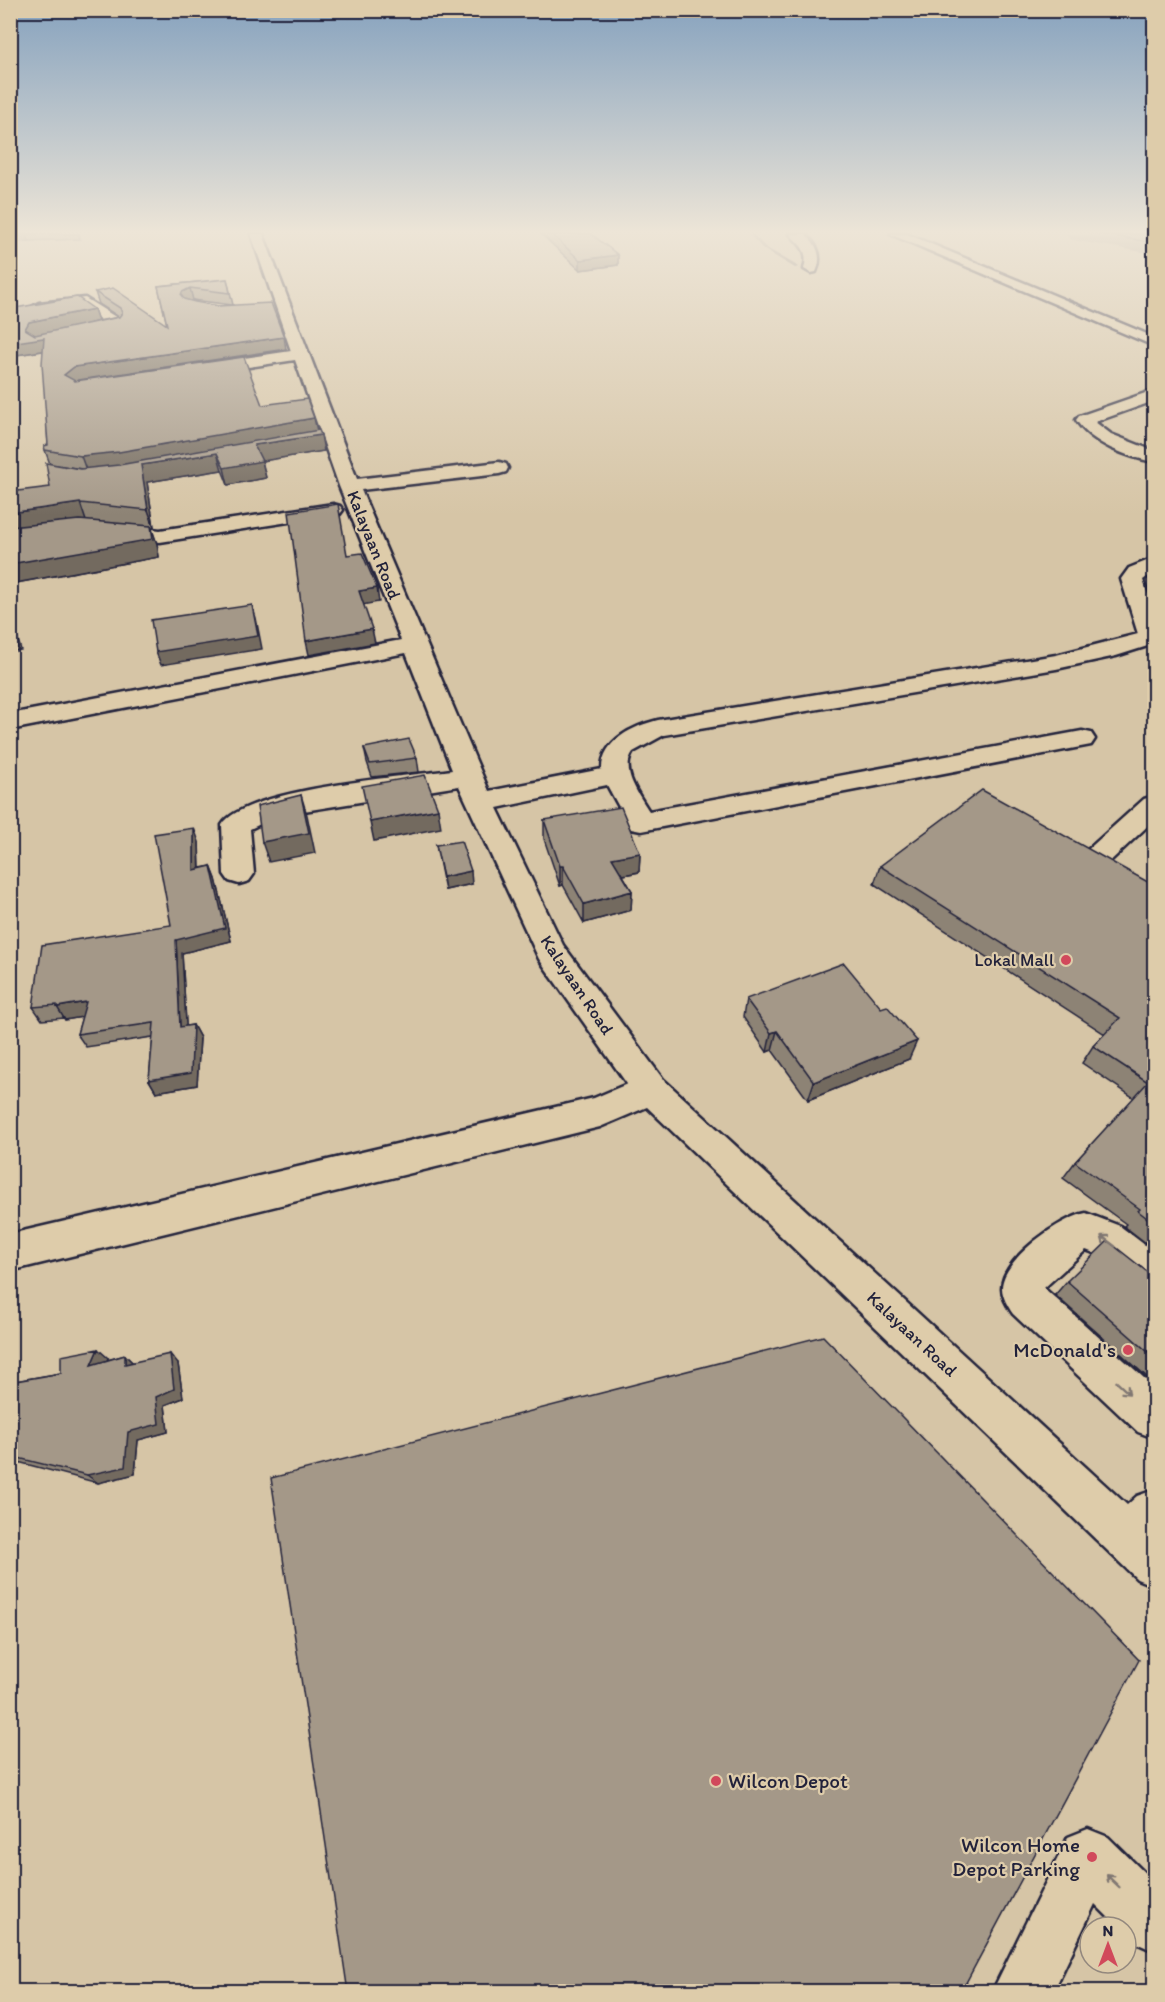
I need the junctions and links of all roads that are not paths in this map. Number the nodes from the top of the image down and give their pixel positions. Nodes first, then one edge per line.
1 (100, 327) edge
2 (284, 327) edge
3 (1120, 327) edge
4 (72, 333) edge
5 (1155, 342) edge
6 (299, 355) junction
7 (192, 370) edge
8 (1155, 395) edge
9 (1155, 456) edge
10 (499, 468) dead end
11 (354, 496) junction
12 (92, 529) edge
13 (1155, 564) edge
14 (1153, 638) edge
15 (414, 644) junction
16 (10, 722) edge
17 (1082, 739) dead end
18 (615, 775) junction
19 (475, 789) junction
20 (1155, 805) edge
21 (1093, 861) edge
22 (239, 874) dead end
23 (651, 1089) junction
24 (10, 1253) edge
25 (1155, 1276) edge
26 (1155, 1416) edge
27 (1145, 1537) edge
28 (1155, 1922) edge
29 (1022, 1992) edge

1 - 4 street
2 - 6 street, Kalayaan Road
3 - 5 street
6 - 7 street
6 - 11 street, Kalayaan Road
8 - 9 street
10 - 11 street
11 - 12 street
11 - 15 street, Kalayaan Road
13 - 14 street
14 - 18 street
15 - 16 street
15 - 19 street, Kalayaan Road
17 - 18 street
18 - 19 street
19 - 22 street
19 - 23 street, Kalayaan Road
20 - 21 street
23 - 24 street
23 - 27 street, Kalayaan Road
25 -> 26 street
28 -> 29 street

